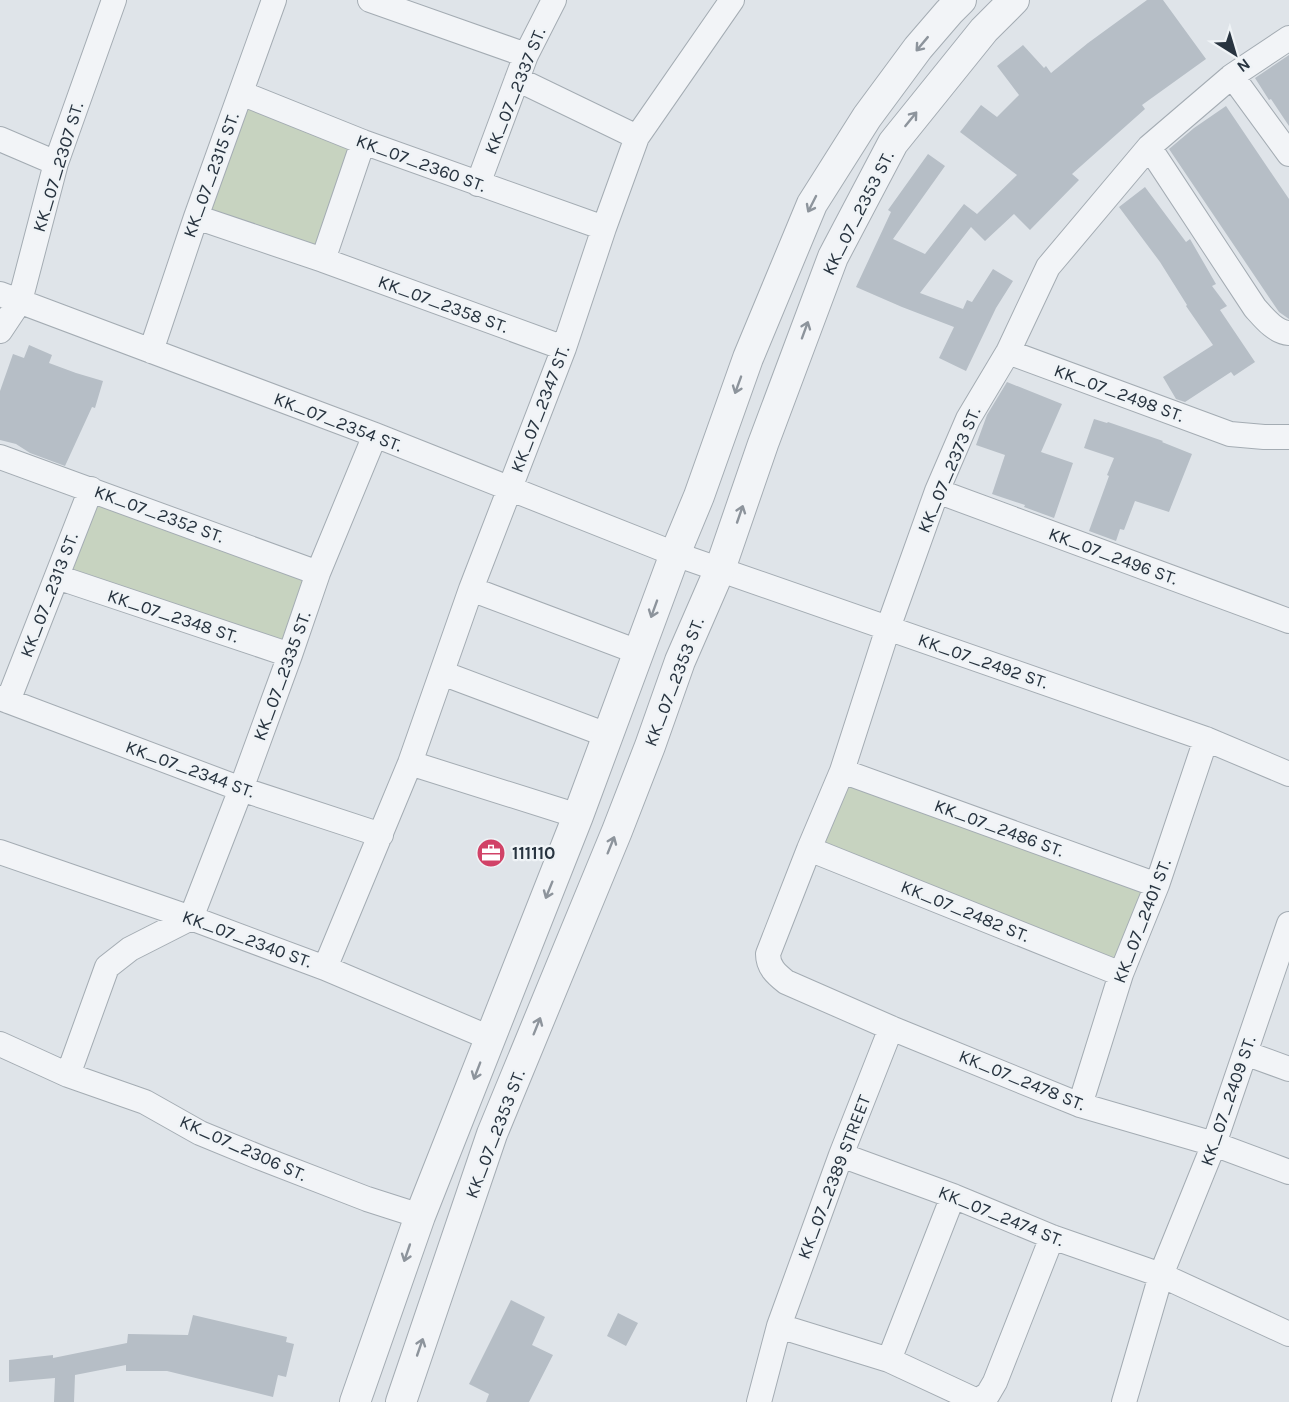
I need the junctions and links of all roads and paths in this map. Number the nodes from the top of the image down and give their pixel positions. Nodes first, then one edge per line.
1 (114, 0) edge
2 (274, 0) edge
3 (370, 0) edge
4 (554, 0) edge
5 (732, 0) edge
6 (961, 0) edge
7 (1014, 0) edge
8 (1289, 38) edge
9 (526, 55) junction
10 (1232, 76) junction
11 (517, 79) junction
12 (241, 93) junction
13 (637, 137) junction
14 (0, 139) edge
15 (363, 141) junction
16 (1149, 147) junction
17 (1289, 154) edge
18 (56, 163) junction
19 (478, 184) junction
20 (196, 217) junction
21 (604, 228) junction
22 (323, 260) junction
23 (10, 298) edge
24 (0, 331) edge
25 (1289, 333) edge
26 (564, 348) junction
27 (151, 351) junction
28 (1008, 352) junction
29 (375, 435) junction
30 (1289, 437) edge
31 (0, 457) edge
32 (91, 489) junction
33 (510, 490) junction
34 (937, 491) junction
35 (675, 554) junction
36 (720, 569) junction
37 (318, 573) junction
38 (57, 577) junction
39 (471, 589) junction
40 (1289, 621) edge
41 (888, 628) junction
42 (638, 652) junction
43 (290, 655) junction
44 (442, 673) junction
45 (4, 699) edge
46 (607, 735) junction
47 (1206, 739) junction
48 (410, 763) junction
49 (842, 771) junction
50 (1289, 774) edge
51 (241, 789) junction
52 (578, 816) junction
53 (381, 836) junction
54 (809, 849) junction
55 (0, 852) edge
56 (1157, 885) junction
57 (191, 918) junction
58 (1288, 927) edge
59 (768, 963) joint
60 (326, 968) junction
61 (1121, 974) junction
62 (891, 1028) junction
63 (490, 1038) junction
64 (0, 1044) edge
65 (1245, 1053) junction
66 (1289, 1069) edge
67 (68, 1075) junction
68 (1080, 1105) junction
69 (1214, 1144) junction
70 (841, 1155) junction
71 (1289, 1172) edge
72 (953, 1196) junction
73 (420, 1216) junction
74 (1052, 1237) junction
75 (1161, 1275) junction
76 (778, 1326) junction
77 (1289, 1334) edge
78 (889, 1360) junction
79 (355, 1402) edge
80 (401, 1402) edge
81 (759, 1402) edge
82 (1124, 1402) edge

1 - 18 street, KK_07_2307 ST.
2 - 12 street, KK_07_2315 ST.
3 - 9 street
4 - 9 street, KK_07_2337 ST.
5 - 13 street, KK_07_2347 ST.
6 -> 35 street
36 -> 7 street, KK_07_2353 ST.
8 - 10 street, KK_07_2373 ST.
9 - 11 street, KK_07_2337 ST.
10 - 16 street, KK_07_2373 ST.
10 - 17 street
11 - 13 street
11 - 19 street, KK_07_2337 ST.
12 - 15 street, KK_07_2360 ST.
12 - 20 street, KK_07_2315 ST.
13 - 21 street, KK_07_2347 ST.
14 - 18 street
15 - 19 street, KK_07_2360 ST.
15 - 22 street
16 - 25 street
16 - 28 street, KK_07_2373 ST.
18 - 23 street, KK_07_2307 ST.
19 - 21 street, KK_07_2360 ST.
20 - 22 street, KK_07_2358 ST.
20 - 27 street, KK_07_2315 ST.
21 - 26 street, KK_07_2347 ST.
22 - 26 street, KK_07_2358 ST.
23 - 24 street, KK_07_2307 ST.
23 - 27 street, KK_07_2354 ST.
26 - 33 street, KK_07_2347 ST.
27 - 29 street, KK_07_2354 ST.
28 - 30 street, KK_07_2498 ST.
28 - 34 street, KK_07_2373 ST.
29 - 33 street, KK_07_2354 ST.
29 - 37 street, KK_07_2335 ST.
31 - 32 street, KK_07_2352 ST.
32 - 37 street, KK_07_2352 ST.
32 - 38 street, KK_07_2313 ST.
33 - 35 street, KK_07_2354 ST.
33 - 39 street, KK_07_2347 ST.
34 - 40 street, KK_07_2496 ST.
34 - 41 street, KK_07_2373 ST.
35 - 36 street, KK_07_2492 ST.
35 -> 42 street
36 - 41 street, KK_07_2492 ST.
80 -> 36 street, KK_07_2353 ST.
37 - 43 street, KK_07_2335 ST.
38 - 43 street, KK_07_2348 ST.
38 - 45 street, KK_07_2313 ST.
39 - 42 street
39 - 44 street, KK_07_2347 ST.
41 - 47 street, KK_07_2492 ST.
41 - 49 street, KK_07_2373 ST.
42 - 46 street
43 - 51 street, KK_07_2335 ST.
44 - 46 street
44 - 48 street, KK_07_2347 ST.
45 - 51 street, KK_07_2344 ST.
46 - 52 street
47 - 50 street, KK_07_2492 ST.
47 - 56 street, KK_07_2401 ST.
48 - 52 street
48 - 53 street, KK_07_2347 ST.
49 - 54 street, KK_07_2373 ST.
49 - 56 street, KK_07_2486 ST.
51 - 53 street, KK_07_2344 ST.
51 - 57 street, KK_07_2335 ST.
52 -> 63 street
53 - 60 street, KK_07_2347 ST.
54 - 59 street, KK_07_2373 ST.
54 - 61 street, KK_07_2482 ST.
55 - 57 street, KK_07_2340 ST.
56 - 61 street, KK_07_2401 ST.
57 - 60 street, KK_07_2340 ST.
57 - 67 street
58 - 65 street, KK_07_2409 ST.
59 - 62 street, KK_07_2478 ST.
60 - 63 street, KK_07_2340 ST.
61 - 68 street, KK_07_2401 ST.
62 - 68 street, KK_07_2478 ST.
62 - 70 street, KK_07_2389 STREET
63 -> 73 street
64 - 67 street, KK_07_2306 ST.
65 - 66 street
65 - 69 street, KK_07_2409 ST.
67 - 73 street, KK_07_2306 ST.
68 - 69 street, KK_07_2478 ST.
69 - 71 street, KK_07_2478 ST.
69 - 75 street, KK_07_2409 ST.
70 - 72 street, KK_07_2474 ST.
70 - 76 street, KK_07_2389 STREET
72 - 74 street, KK_07_2474 ST.
72 - 78 street
73 -> 79 street
74 - 75 street, KK_07_2474 ST.
74 - 78 street
75 - 77 street, KK_07_2474 ST.
75 - 82 street, KK_07_2409 ST.
76 - 78 street
76 - 81 street, KK_07_2389 STREET

